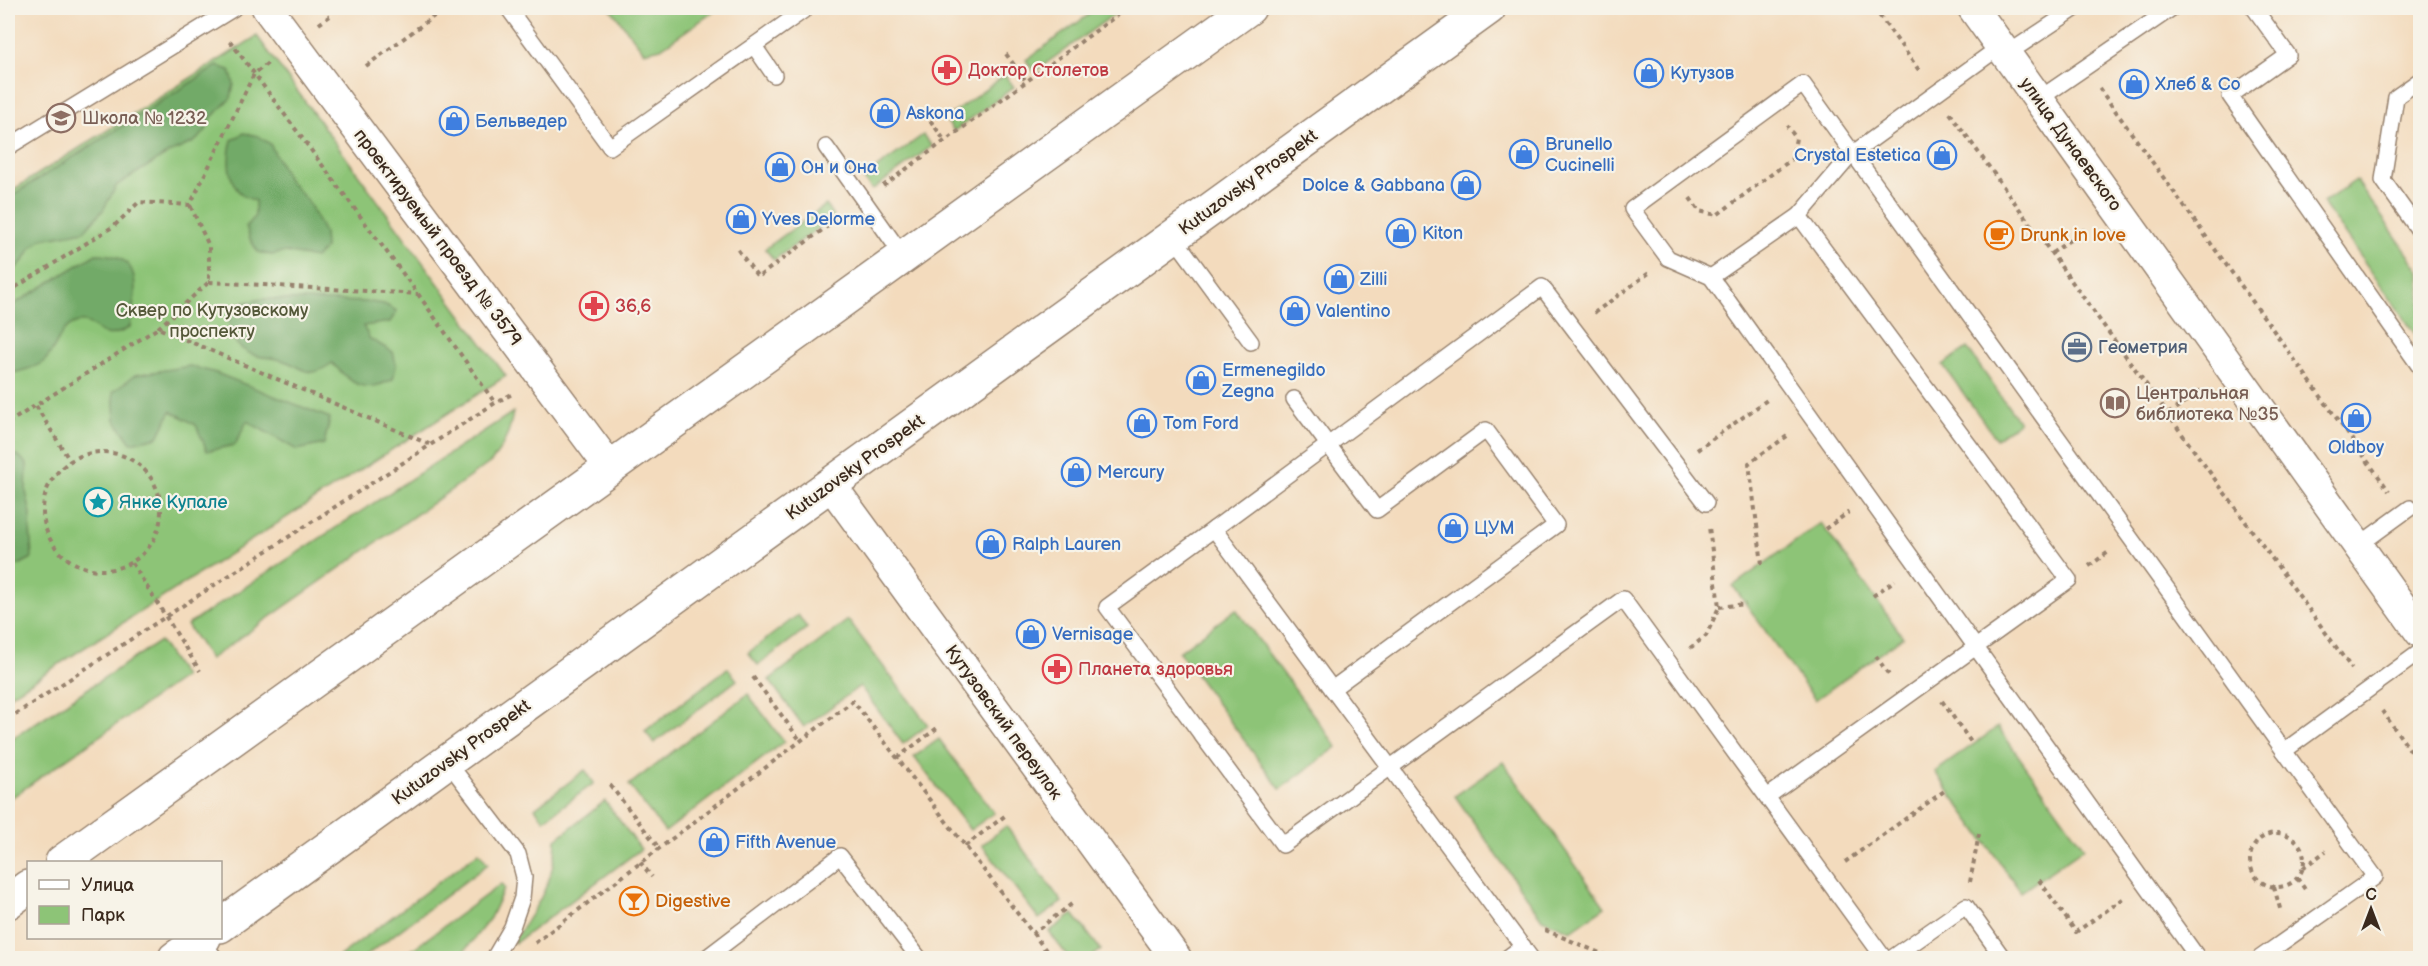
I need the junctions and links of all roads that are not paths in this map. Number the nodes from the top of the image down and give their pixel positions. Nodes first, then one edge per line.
1 (234, 8) edge
2 (267, 8) edge
3 (508, 8) edge
4 (807, 8) edge
5 (1249, 8) edge
6 (1489, 8) edge
7 (1973, 8) edge
8 (2076, 8) edge
9 (2172, 8) edge
10 (2254, 8) edge
11 (754, 46) junction
12 (2004, 50) junction
13 (774, 75) dead end
14 (2421, 80) edge
15 (2039, 99) junction
16 (8, 147) edge
17 (826, 147) dead end
18 (1852, 154) junction
19 (1799, 216) junction
20 (2421, 232) edge
21 (1173, 236) junction
22 (903, 256) junction
23 (1711, 278) junction
24 (1251, 342) dead end
25 (2421, 367) edge
26 (1294, 399) dead end
27 (1328, 445) junction
28 (609, 466) junction
29 (831, 485) junction
30 (1707, 502) road end
31 (2407, 510) road end
32 (1214, 529) junction
33 (2359, 545) junction
34 (2421, 632) edge
35 (1975, 648) junction
36 (2421, 652) edge
37 (1332, 689) junction
38 (2284, 751) junction
39 (447, 761) junction
40 (1390, 767) junction
41 (1767, 797) junction
42 (63, 861) edge
43 (27, 888) edge
44 (8, 902) edge
45 (222, 930) edge
46 (1527, 952) edge
47 (494, 958) edge
48 (706, 958) edge
49 (919, 958) edge
50 (1176, 958) edge
51 (1507, 958) edge
52 (1884, 958) edge
53 (1892, 958) edge
54 (2003, 958) edge
55 (2198, 958) edge
56 (2260, 958) edge

1 - 16 lane
2 - 28 street, проектируемый проезд № 3579
3 - 11 lane
4 - 11 lane
5 - 22 main road
6 - 21 main road, Kutuzovsky Prospekt
7 - 12 street, улица Дунаевского
8 - 12 lane
9 - 15 lane
10 - 25 lane
11 - 13 lane
12 - 15 street, улица Дунаевского
12 - 18 lane
14 - 20 lane
15 - 33 street, улица Дунаевского
17 - 22 lane
18 - 19 lane
18 - 23 lane
18 - 38 lane
19 - 23 lane
19 - 35 lane
21 - 24 lane
21 - 29 main road, Kutuzovsky Prospekt
22 - 28 main road
23 - 35 lane
26 - 27 lane
27 - 30 lane
27 - 32 lane
27 - 37 lane
28 - 42 main road
29 - 39 main road, Kutuzovsky Prospekt
29 - 50 street, Кутузовский переулок
31 - 33 lane
32 - 37 lane
32 - 40 lane
33 - 34 street, улица Дунаевского
35 - 41 lane
35 - 55 lane
36 - 38 lane
37 - 40 lane
38 - 56 lane
39 - 45 main road, Kutuzovsky Prospekt
39 - 47 lane
40 - 41 lane
40 - 46 lane
41 - 52 lane
43 - 44 main road
46 - 51 lane
48 - 49 lane
53 - 54 lane

